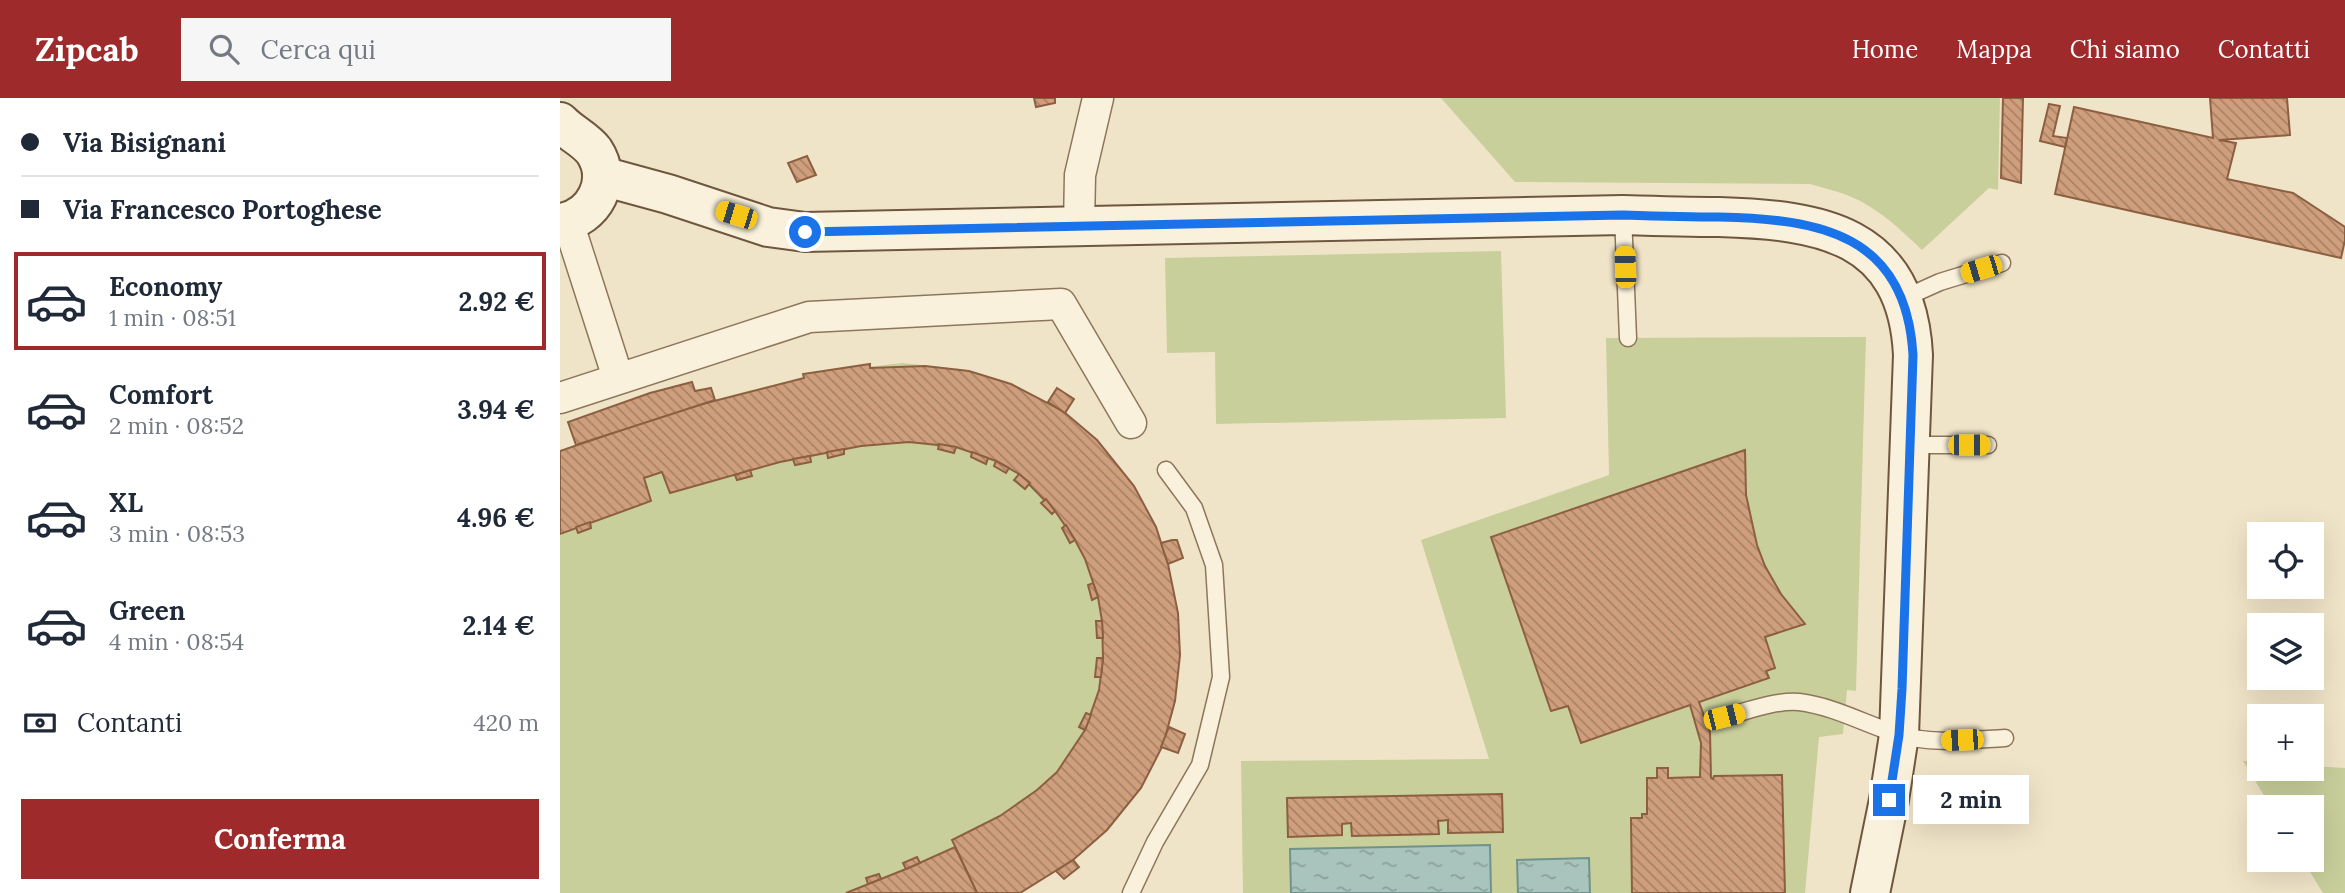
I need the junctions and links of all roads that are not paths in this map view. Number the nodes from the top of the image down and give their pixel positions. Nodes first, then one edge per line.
1 (1098, 98) edge
2 (564, 127) edge
3 (602, 176) junction
4 (1623, 215) junction
5 (564, 222) edge
6 (1079, 226) junction
7 (2002, 263) dead end
8 (1902, 299) junction
9 (1628, 338) dead end
10 (618, 378) junction
11 (560, 398) edge
12 (1131, 423) dead end
13 (1910, 445) junction
14 (1988, 445) dead end
15 (1166, 470) dead end
16 (1724, 717) dead end
17 (1899, 735) junction
18 (2005, 738) dead end
19 (1131, 893) edge
20 (1870, 893) edge

1 - 6 street
2 - 3 street
3 - 5 street
3 - 6 street
4 - 6 street
4 - 8 street
4 - 9 lane
5 - 10 street
7 - 8 lane
8 - 13 street
10 - 11 street
10 - 12 street
13 - 14 lane
13 - 17 street
15 - 19 lane
16 - 17 lane
17 - 18 lane
17 - 20 street

